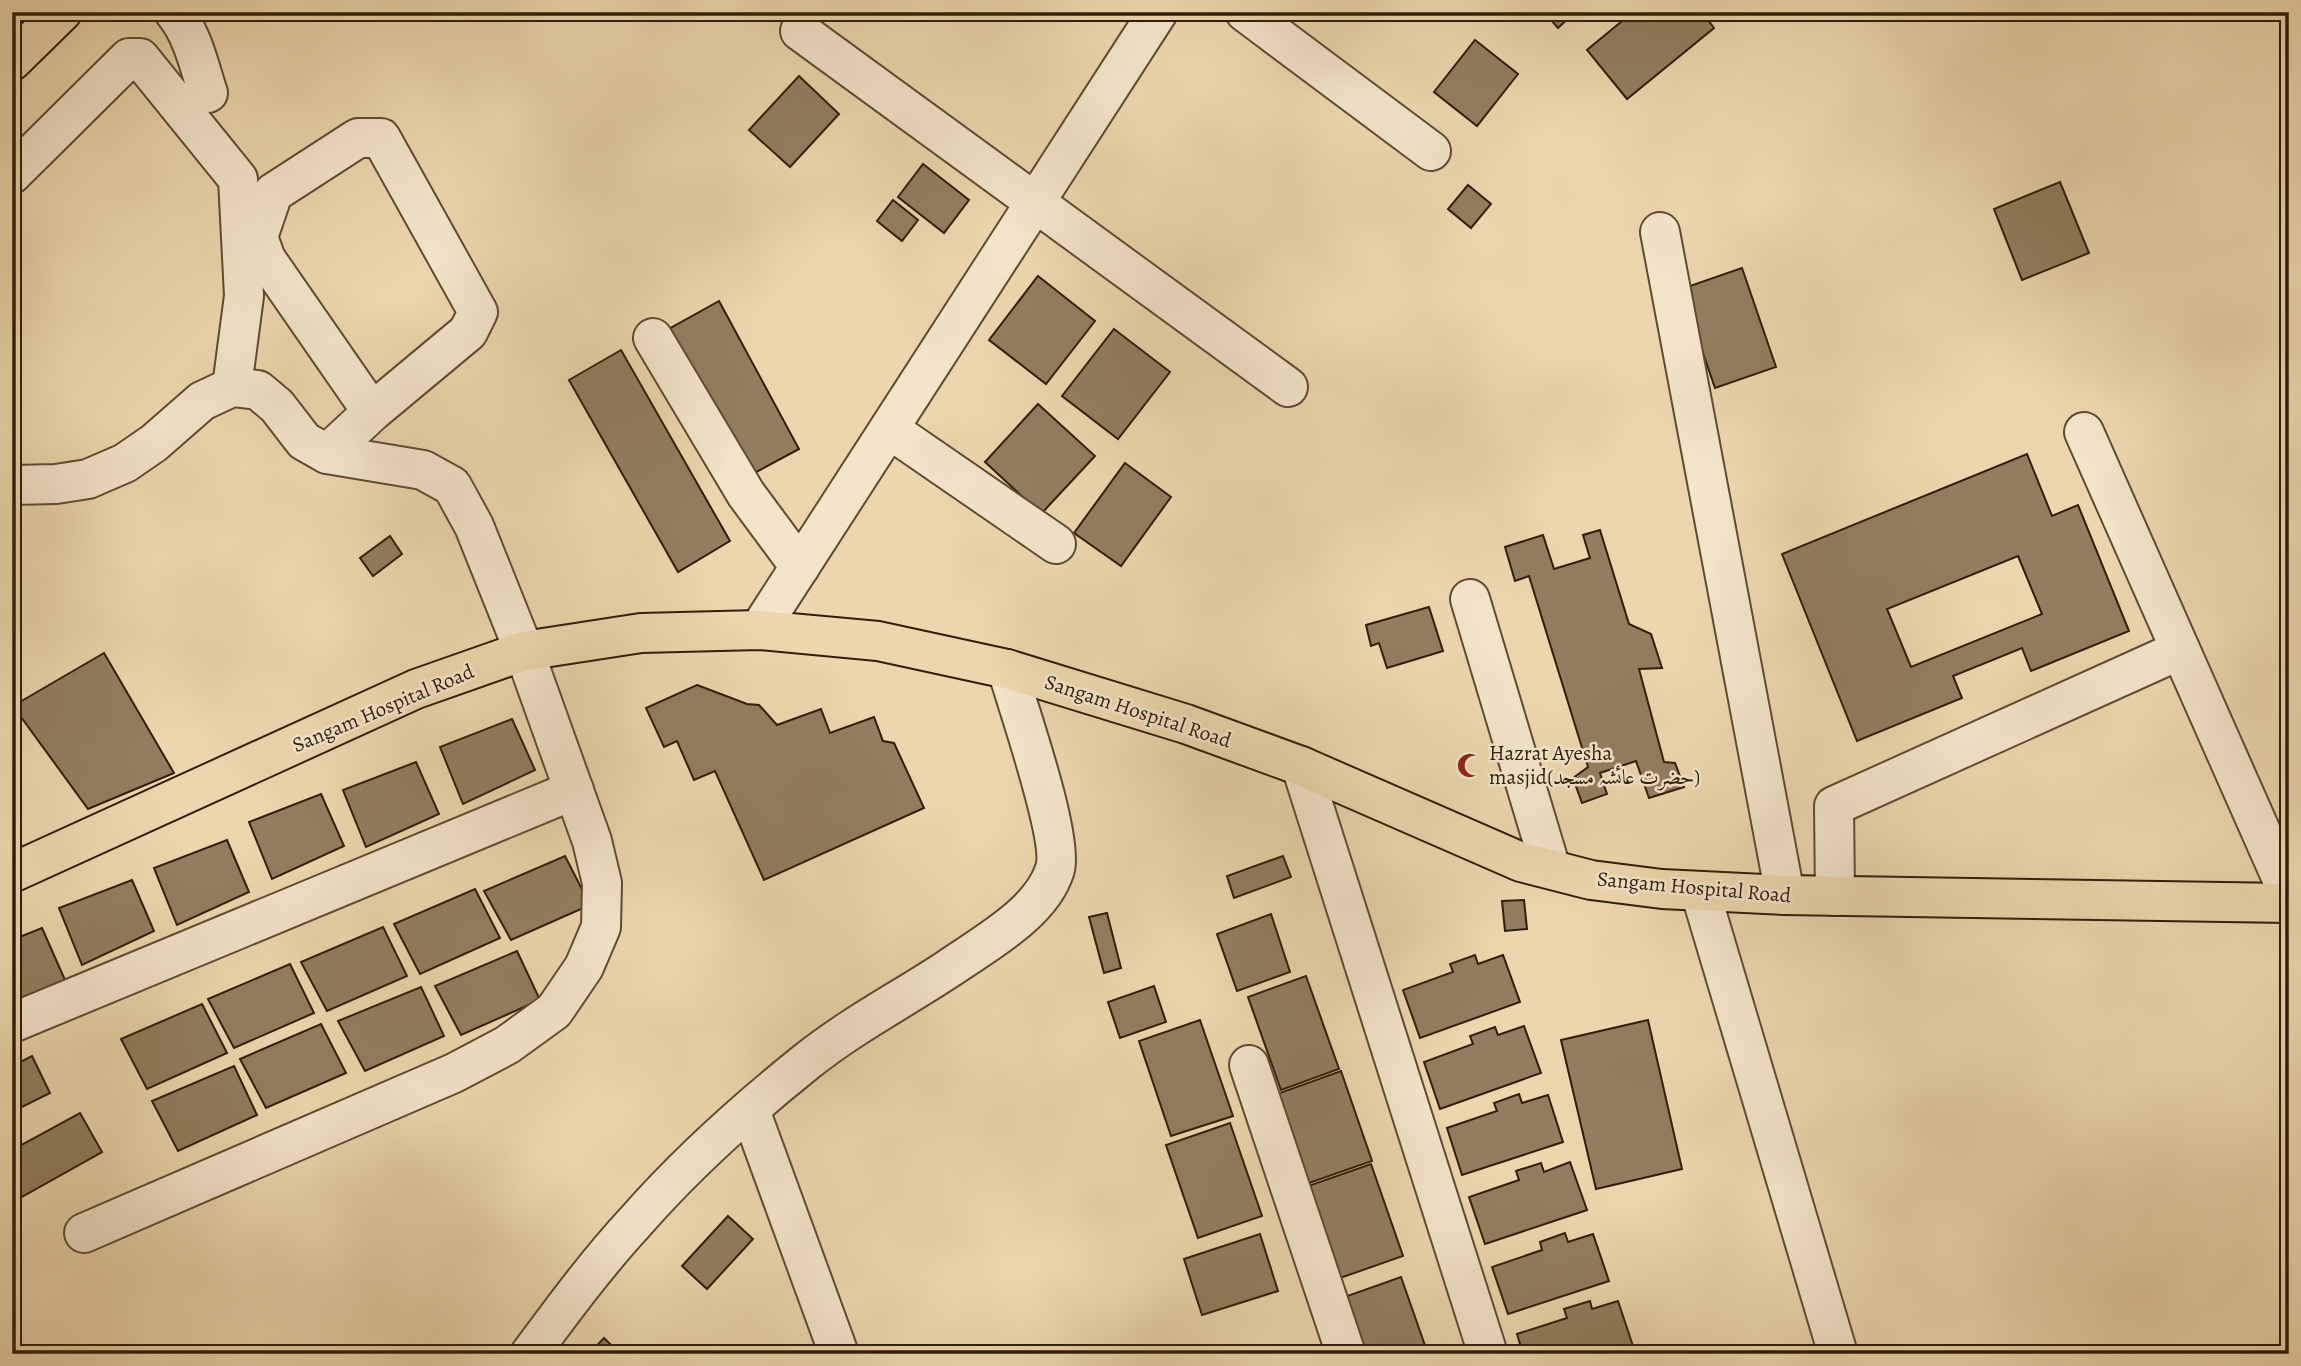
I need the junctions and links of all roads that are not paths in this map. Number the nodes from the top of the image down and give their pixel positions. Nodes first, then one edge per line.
1 (62, 12) edge
2 (174, 12) edge
3 (1158, 12) edge
4 (1245, 12) edge
5 (800, 31) dead end
6 (12, 61) edge
7 (208, 93) dead end
8 (1431, 151) dead end
9 (12, 174) edge
10 (1035, 202) junction
11 (1660, 232) dead end
12 (653, 338) dead end
13 (232, 387) junction
14 (1288, 387) dead end
15 (372, 412) junction
16 (888, 429) junction
17 (2084, 432) dead end
18 (327, 454) junction
19 (12, 485) edge
20 (1056, 544) dead end
21 (800, 567) junction
22 (1470, 599) dead end
23 (759, 630) junction
24 (2180, 650) junction
25 (524, 651) junction
26 (1007, 669) junction
27 (1301, 766) junction
28 (574, 790) junction
29 (1551, 869) junction
30 (12, 873) edge
31 (1700, 891) junction
32 (1785, 895) junction
33 (2289, 895) edge
34 (1835, 896) junction
35 (2289, 903) edge
36 (12, 1023) edge
37 (1249, 1065) dead end
38 (750, 1110) junction
39 (83, 1233) dead end
40 (530, 1354) edge
41 (839, 1354) edge
42 (1346, 1354) edge
43 (1488, 1354) edge
44 (1838, 1354) edge

1 - 6 main road
2 - 7 street
3 - 10 street
4 - 8 street
5 - 10 street
9 - 13 street
10 - 14 street
10 - 16 street
11 - 32 street
12 - 21 street
13 - 18 street
13 - 19 street
15 - 15 street
15 - 18 street
16 - 20 street
16 - 21 street
17 - 24 street
18 - 25 street
21 - 23 street
22 - 29 street
23 - 25 main road, Sangam Hospital Road
23 - 26 main road, Sangam Hospital Road
24 - 33 street
24 - 34 street
25 - 28 street
25 - 30 main road, Sangam Hospital Road
26 - 27 main road, Sangam Hospital Road
26 - 38 street
27 - 29 main road, Sangam Hospital Road
27 - 43 street
28 - 36 street
28 - 39 street
29 - 31 main road, Sangam Hospital Road
31 - 32 main road, Sangam Hospital Road
31 - 44 street
32 - 34 main road, Sangam Hospital Road
34 - 35 main road, Sangam Hospital Road
37 - 42 street
38 - 40 street
38 - 41 street

